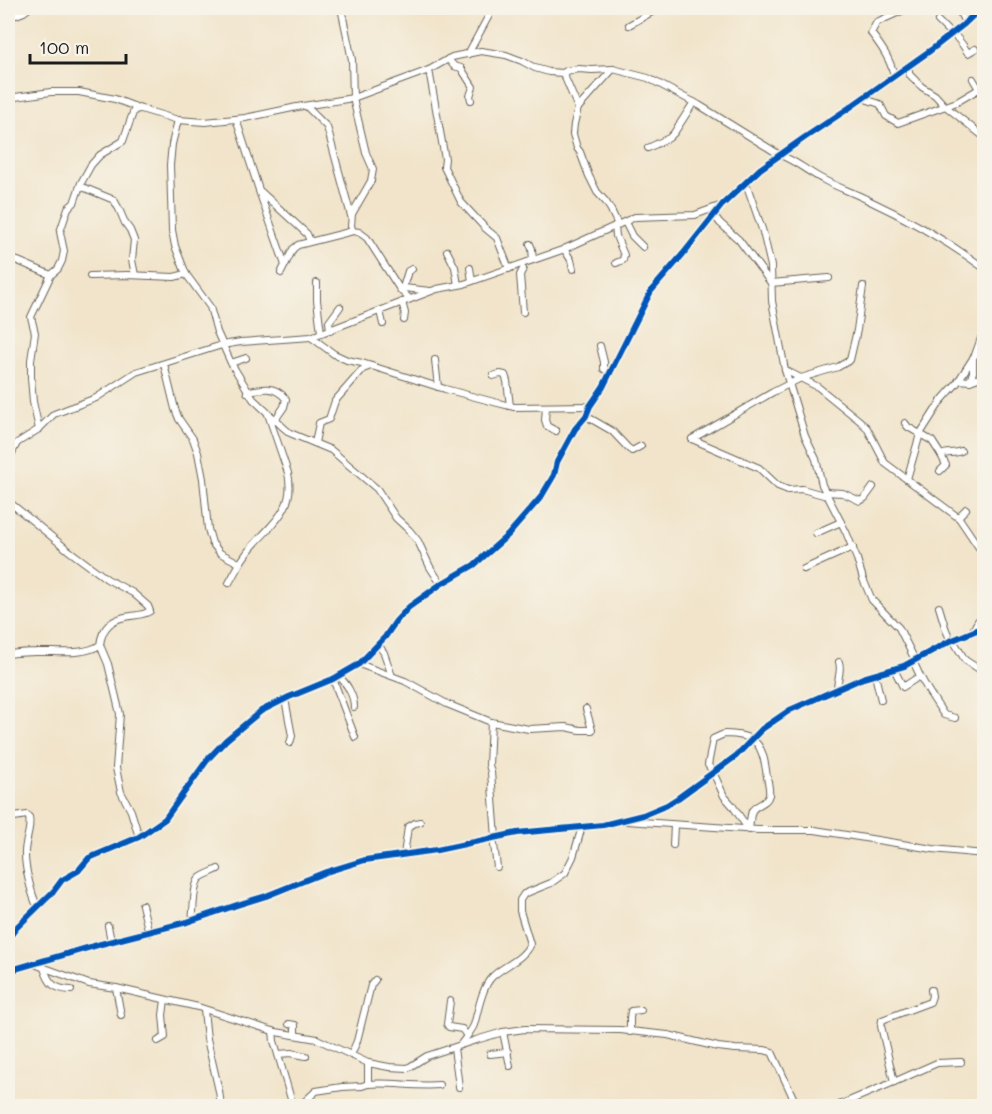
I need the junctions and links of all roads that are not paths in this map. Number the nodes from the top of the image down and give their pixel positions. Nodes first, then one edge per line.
1 (29, 8) edge
2 (341, 8) edge
3 (493, 8) edge
4 (659, 8) edge
5 (908, 8) edge
6 (958, 8) edge
7 (981, 8) edge
8 (8, 18) edge
9 (938, 21) dead end
10 (965, 23) junction
11 (629, 25) dead end
12 (952, 34) junction
13 (975, 49) dead end
14 (468, 54) junction
15 (448, 59) junction
16 (909, 65) junction
17 (613, 69) junction
18 (429, 70) junction
19 (562, 74) junction
20 (894, 76) junction
21 (973, 79) dead end
22 (982, 87) edge
23 (8, 98) edge
24 (353, 98) junction
25 (862, 98) junction
26 (471, 100) dead end
27 (694, 102) junction
28 (944, 105) junction
29 (306, 106) junction
30 (578, 108) junction
31 (141, 109) junction
32 (236, 119) junction
33 (178, 120) junction
34 (984, 137) edge
35 (648, 148) dead end
36 (780, 155) junction
37 (746, 183) junction
38 (80, 186) junction
39 (259, 190) junction
40 (713, 212) junction
41 (352, 220) junction
42 (625, 222) junction
43 (616, 226) junction
44 (353, 231) junction
45 (310, 241) junction
46 (530, 244) dead end
47 (643, 247) dead end
48 (292, 249) junction
49 (564, 249) junction
50 (447, 251) dead end
51 (280, 252) junction
52 (8, 258) edge
53 (533, 260) junction
54 (616, 263) dead end
55 (285, 265) junction
56 (522, 267) junction
57 (470, 268) dead end
58 (984, 268) edge
59 (412, 269) dead end
60 (509, 269) junction
61 (573, 269) dead end
62 (281, 273) dead end
63 (51, 274) junction
64 (186, 274) junction
65 (530, 274) dead end
66 (135, 275) junction
67 (90, 276) dead end
68 (829, 278) dead end
69 (472, 281) junction
70 (317, 283) dead end
71 (771, 283) junction
72 (458, 285) junction
73 (863, 286) dead end
74 (403, 290) junction
75 (432, 291) junction
76 (410, 299) junction
77 (402, 302) junction
78 (340, 308) dead end
79 (380, 311) junction
80 (523, 312) dead end
81 (404, 320) dead end
82 (383, 324) dead end
83 (330, 330) junction
84 (984, 330) edge
85 (321, 333) junction
86 (311, 337) junction
87 (222, 345) junction
88 (600, 346) dead end
89 (246, 358) dead end
90 (973, 358) junction
91 (435, 360) dead end
92 (231, 363) junction
93 (164, 364) junction
94 (371, 366) junction
95 (784, 370) junction
96 (610, 372) junction
97 (493, 376) dead end
98 (984, 376) edge
99 (801, 378) junction
100 (959, 380) junction
101 (970, 381) junction
102 (789, 385) junction
103 (438, 387) junction
104 (247, 392) junction
105 (510, 406) junction
106 (590, 406) junction
107 (546, 407) junction
108 (268, 414) junction
109 (586, 416) junction
110 (275, 420) junction
111 (905, 423) dead end
112 (39, 429) junction
113 (556, 431) dead end
114 (920, 434) junction
115 (315, 443) junction
116 (641, 446) dead end
117 (961, 451) dead end
118 (941, 455) junction
119 (8, 460) edge
120 (940, 471) dead end
121 (907, 479) junction
122 (873, 487) dead end
123 (826, 494) junction
124 (8, 501) edge
125 (966, 509) dead end
126 (958, 517) junction
127 (841, 522) junction
128 (816, 533) dead end
129 (853, 547) junction
130 (984, 555) edge
131 (239, 563) junction
132 (804, 569) dead end
133 (228, 583) dead end
134 (441, 584) junction
135 (939, 607) dead end
136 (984, 614) edge
137 (984, 627) edge
138 (972, 633) junction
139 (952, 640) junction
140 (378, 644) junction
141 (100, 645) junction
142 (8, 654) edge
143 (914, 660) junction
144 (840, 662) dead end
145 (359, 664) junction
146 (894, 669) junction
147 (875, 675) junction
148 (392, 676) junction
149 (920, 676) junction
150 (984, 676) edge
151 (336, 677) junction
152 (837, 690) junction
153 (285, 699) junction
154 (881, 700) dead end
155 (354, 707) dead end
156 (586, 709) dead end
157 (955, 718) dead end
158 (491, 723) junction
159 (355, 737) dead end
160 (753, 739) junction
161 (290, 743) dead end
162 (713, 772) junction
163 (8, 818) edge
164 (621, 821) junction
165 (420, 822) dead end
166 (674, 825) junction
167 (582, 827) junction
168 (749, 830) junction
169 (139, 837) junction
170 (494, 838) junction
171 (673, 845) dead end
172 (984, 854) edge
173 (404, 855) junction
174 (497, 867) dead end
175 (218, 869) dead end
176 (142, 904) dead end
177 (37, 906) junction
178 (192, 920) junction
179 (108, 926) dead end
180 (149, 933) junction
181 (8, 939) edge
182 (111, 941) junction
183 (34, 964) junction
184 (44, 968) junction
185 (8, 971) edge
186 (375, 980) dead end
187 (116, 988) junction
188 (71, 990) dead end
189 (931, 990) dead end
190 (165, 1000) junction
191 (450, 1001) dead end
192 (204, 1010) junction
193 (640, 1010) dead end
194 (121, 1015) dead end
195 (289, 1024) dead end
196 (273, 1031) junction
197 (503, 1032) junction
198 (630, 1032) junction
199 (295, 1035) junction
200 (467, 1036) junction
201 (158, 1041) dead end
202 (458, 1046) junction
203 (508, 1052) junction
204 (278, 1054) junction
205 (490, 1054) dead end
206 (351, 1055) junction
207 (306, 1056) dead end
208 (961, 1062) dead end
209 (368, 1063) junction
210 (510, 1066) dead end
211 (894, 1082) junction
212 (368, 1084) junction
213 (439, 1085) dead end
214 (459, 1087) dead end
215 (8, 1101) edge
216 (9, 1107) edge
217 (221, 1107) edge
218 (293, 1107) edge
219 (300, 1107) edge
220 (797, 1107) edge
221 (837, 1107) edge

1 - 8 street
2 - 24 street
3 - 14 street
4 - 11 street
5 - 20 street
6 - 10 street
7 - 10 street
9 - 12 street
10 - 12 street
12 - 13 street
12 - 16 street
14 - 15 street
14 - 19 street
15 - 18 street
15 - 26 street
16 - 20 street
16 - 28 street
17 - 19 street
17 - 27 street
17 - 30 street
18 - 24 street
18 - 60 street
19 - 30 street
20 - 25 street
21 - 22 street
22 - 28 street
23 - 31 street
24 - 29 street
24 - 41 street
25 - 28 street
25 - 36 street
27 - 35 street
27 - 36 street
28 - 34 street
29 - 32 street
29 - 41 street
30 - 43 street
31 - 33 street
31 - 38 street
32 - 33 street
32 - 39 street
33 - 64 street
36 - 37 street
36 - 58 street
37 - 40 street
37 - 71 street
38 - 63 street
38 - 66 street
39 - 45 street
39 - 51 street
40 - 42 street
40 - 71 street
40 - 96 street
41 - 44 street
42 - 43 street
42 - 47 street
43 - 49 street
43 - 54 street
44 - 45 street
44 - 74 street
45 - 48 street
46 - 53 street
48 - 51 street
48 - 55 street
49 - 53 street
49 - 61 street
50 - 72 street
51 - 55 street
52 - 63 street
53 - 56 street
55 - 62 street
56 - 60 street
56 - 65 street
56 - 80 street
57 - 69 street
59 - 74 street
60 - 69 street
63 - 112 street
64 - 66 street
64 - 87 street
66 - 67 street
68 - 71 street
69 - 72 street
70 - 85 street
71 - 95 street
72 - 75 street
73 - 99 street
74 - 75 street
74 - 76 street
75 - 76 street
76 - 77 street
77 - 79 street
77 - 81 street
78 - 83 street
79 - 82 street
79 - 83 street
83 - 85 street
84 - 90 street
85 - 86 street
86 - 87 street
86 - 94 street
87 - 92 street
87 - 93 street
88 - 96 street
89 - 92 street
90 - 100 street
90 - 101 street
91 - 103 street
92 - 104 street
93 - 112 street
93 - 131 street
94 - 103 street
94 - 115 street
95 - 99 street
95 - 102 street
96 - 106 street
97 - 105 street
98 - 101 street
99 - 102 street
99 - 121 street
100 - 101 street
100 - 114 street
102 - 123 street
102 - 123 street
103 - 105 street
104 - 108 street
104 - 110 street
105 - 107 street
106 - 107 street
106 - 109 street
107 - 113 street
108 - 110 street
108 - 131 street
109 - 116 street
109 - 134 street
110 - 115 street
111 - 114 street
112 - 119 street
114 - 118 street
114 - 121 street
115 - 134 street
117 - 118 street
118 - 120 street
121 - 126 street
122 - 123 street
123 - 127 street
124 - 141 street
125 - 126 street
126 - 130 street
127 - 128 street
127 - 129 street
129 - 132 street
129 - 143 street
131 - 133 street
134 - 140 street
135 - 139 street
136 - 138 street
137 - 138 street
138 - 139 street
139 - 143 street
139 - 150 street
140 - 145 street
140 - 148 street
141 - 142 street
141 - 169 street
143 - 146 street
143 - 149 street
144 - 152 street
145 - 148 street
145 - 151 street
146 - 147 street
146 - 149 street
147 - 152 street
147 - 154 street
148 - 158 street
149 - 157 street
151 - 153 street
151 - 155 street
151 - 159 street
152 - 160 street
153 - 161 street
153 - 169 street
156 - 158 street
158 - 170 street
160 - 162 street
160 - 162 street
160 - 168 street
162 - 164 street
162 - 168 street
163 - 177 street
164 - 166 street
164 - 167 street
165 - 173 street
166 - 168 street
166 - 171 street
167 - 170 street
167 - 200 street
168 - 172 street
169 - 177 street
170 - 173 street
170 - 174 street
173 - 178 street
175 - 178 street
176 - 180 street
177 - 181 street
178 - 180 street
179 - 182 street
180 - 182 street
182 - 183 street
183 - 184 street
183 - 185 street
184 - 187 street
184 - 188 street
186 - 206 street
187 - 190 street
187 - 194 street
189 - 211 street
190 - 192 street
190 - 201 street
191 - 200 street
192 - 196 street
192 - 217 street
193 - 198 street
195 - 199 street
196 - 199 street
196 - 204 street
197 - 198 street
197 - 202 street
197 - 203 street
198 - 220 street
199 - 206 street
200 - 202 street
202 - 209 street
202 - 214 street
203 - 205 street
203 - 210 street
204 - 207 street
204 - 218 street
206 - 209 street
208 - 211 street
209 - 212 street
211 - 221 street
212 - 213 street
212 - 219 street
215 - 216 street

